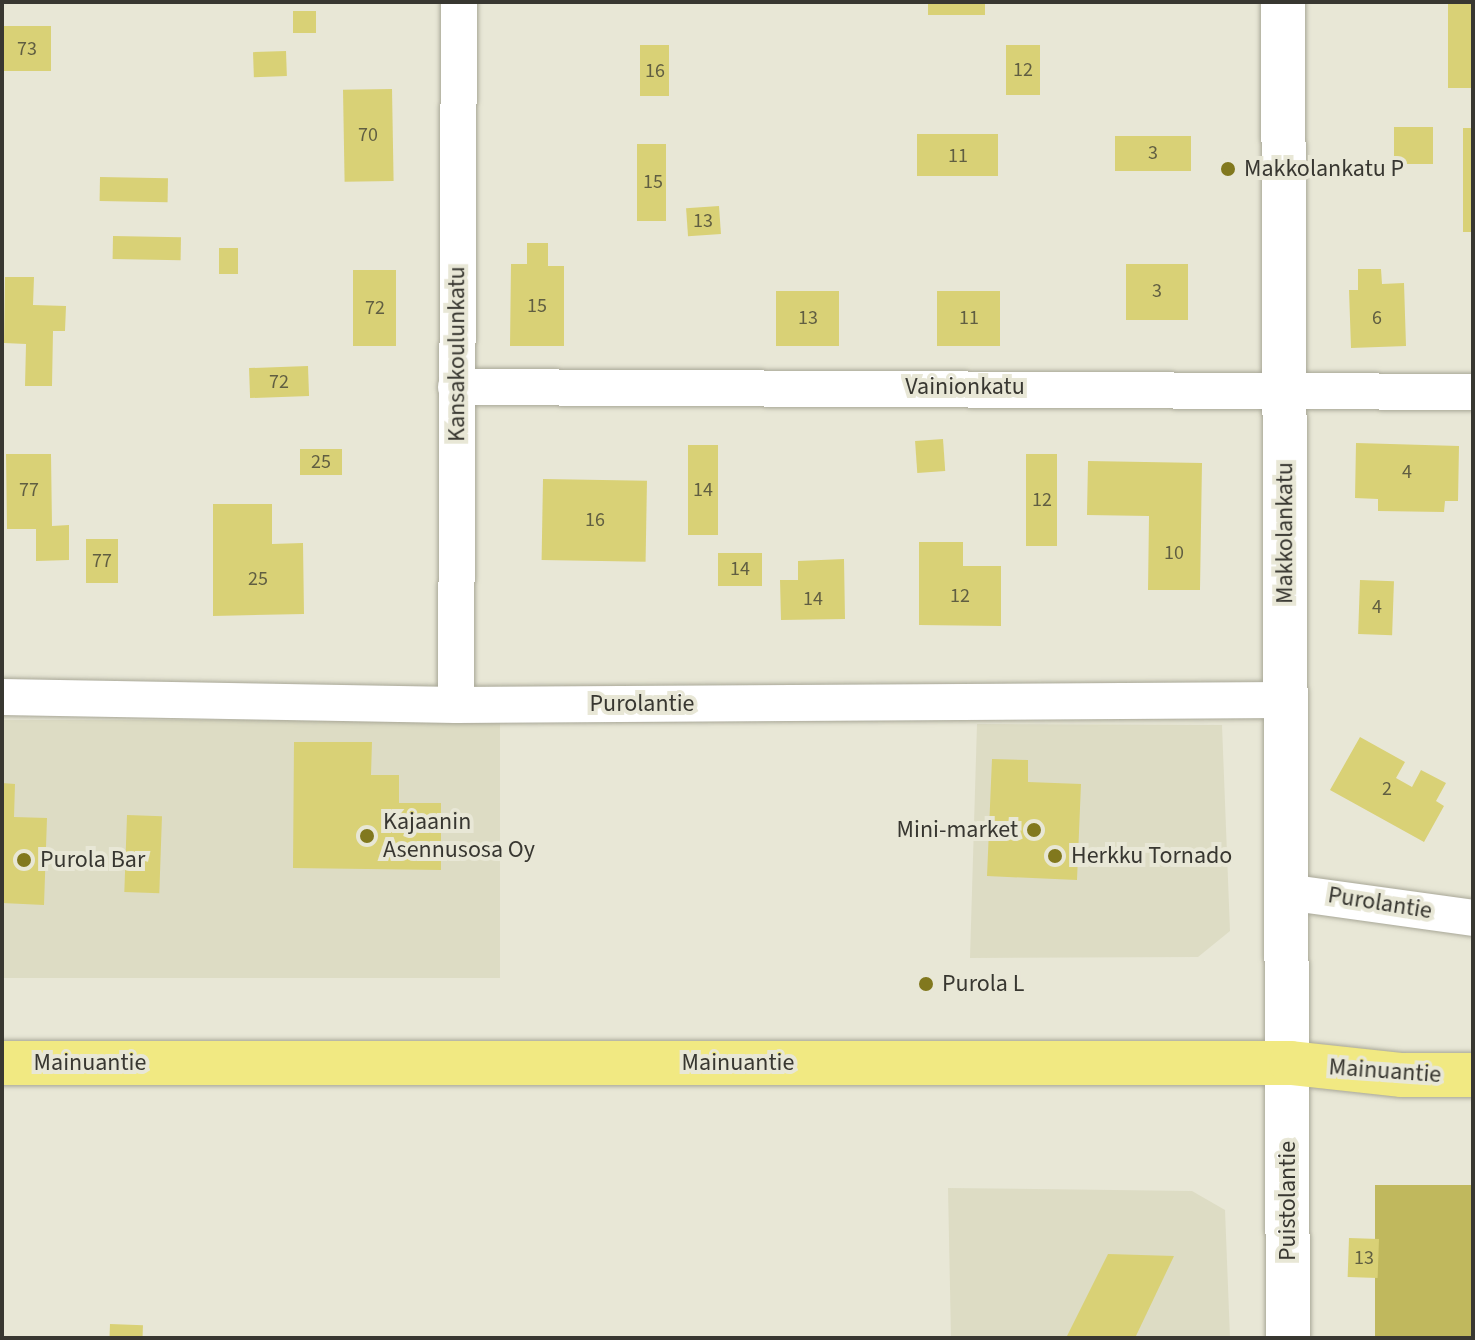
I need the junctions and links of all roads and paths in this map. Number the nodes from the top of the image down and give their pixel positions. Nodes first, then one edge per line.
1 (459, 2) edge
2 (1283, 2) edge
3 (456, 387) junction
4 (1286, 392) junction
5 (1473, 392) edge
6 (2, 697) edge
7 (1283, 700) junction
8 (456, 705) junction
9 (1286, 892) junction
10 (1473, 918) edge
11 (2, 1063) edge
12 (1291, 1063) junction
13 (1473, 1075) edge
14 (1288, 1338) edge

1 - 3 street, Kansakoulunkatu
2 - 4 street, Makkolankatu
3 - 4 street, Vainionkatu
3 - 8 street, Kansakoulunkatu
4 - 5 street, Vainionkatu
4 - 7 street, Makkolankatu
6 - 8 street, Purolantie
7 - 8 street, Purolantie
7 - 9 street, Makkolankatu
9 - 10 street, Purolantie
9 - 12 street, Makkolankatu
11 - 12 main road, Mainuantie
12 - 13 main road, Mainuantie
12 - 14 street, Puistolantie

